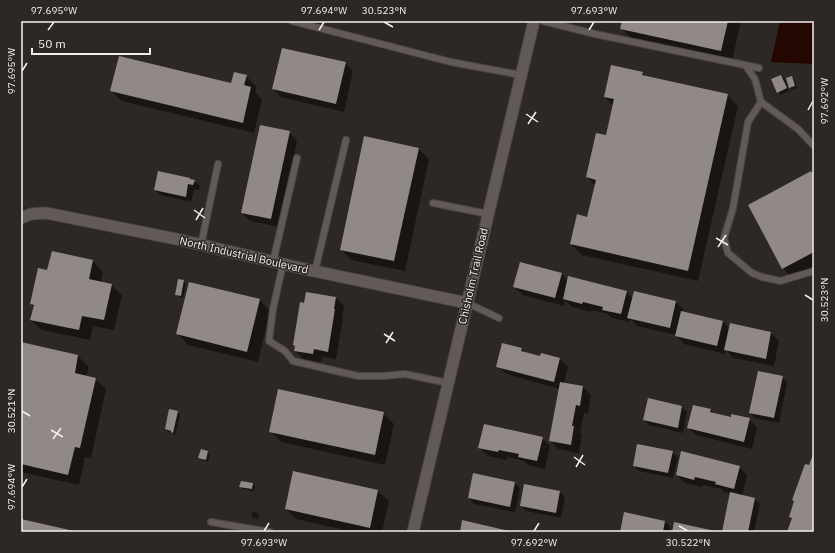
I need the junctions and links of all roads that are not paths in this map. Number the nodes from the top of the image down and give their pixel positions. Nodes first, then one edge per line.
1 (292, 21) edge
2 (534, 21) edge
3 (543, 21) edge
4 (745, 65) junction
5 (759, 68) dead end
6 (521, 76) junction
7 (761, 102) junction
8 (346, 140) dead end
9 (814, 146) edge
10 (297, 158) dead end
11 (218, 164) dead end
12 (433, 203) dead end
13 (488, 214) junction
14 (21, 218) edge
15 (201, 245) junction
16 (278, 263) junction
17 (814, 271) edge
18 (315, 272) junction
19 (467, 303) junction
20 (499, 318) dead end
21 (448, 383) junction
22 (211, 522) dead end
23 (270, 532) edge
24 (413, 532) edge

1 - 6 lane
2 - 6 street, Chisholm Trail Road
3 - 4 lane
4 - 5 lane
4 - 7 lane
6 - 13 street, Chisholm Trail Road
7 - 9 lane
7 - 17 lane
8 - 18 lane
10 - 16 lane
11 - 15 lane
12 - 13 lane
13 - 19 street, Chisholm Trail Road
14 - 15 street, North Industrial Boulevard
15 - 16 street, North Industrial Boulevard
16 - 18 street, North Industrial Boulevard
16 - 21 lane
18 - 19 street, North Industrial Boulevard
19 - 20 lane
19 - 21 street, Chisholm Trail Road
21 - 24 street, Chisholm Trail Road
22 - 23 lane

